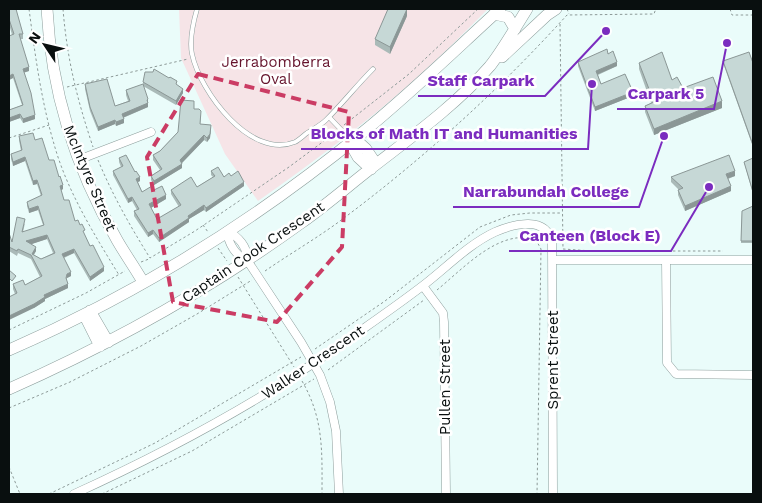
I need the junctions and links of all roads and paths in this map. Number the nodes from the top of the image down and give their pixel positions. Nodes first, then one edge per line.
1 (29, 9) edge
2 (47, 9) edge
3 (63, 9) edge
4 (197, 9) edge
5 (478, 9) edge
6 (527, 9) edge
7 (556, 9) edge
8 (567, 9) edge
9 (658, 9) edge
10 (730, 9) edge
11 (497, 10) edge
12 (569, 15) junction
13 (753, 15) edge
14 (560, 23) junction
15 (514, 30) junction
16 (193, 58) junction
17 (372, 69) dead end
18 (74, 86) junction
19 (470, 87) junction
20 (329, 117) junction
21 (49, 125) junction
22 (340, 129) junction
23 (151, 132) dead end
24 (9, 138) edge
25 (352, 141) junction
26 (95, 153) junction
27 (78, 160) junction
28 (374, 166) junction
29 (203, 225) junction
30 (544, 228) joint
31 (227, 231) junction
32 (213, 240) junction
33 (724, 251) dead end
34 (247, 260) junction
35 (553, 260) junction
36 (666, 260) junction
37 (753, 260) edge
38 (134, 266) junction
39 (232, 269) junction
40 (118, 275) junction
41 (258, 276) junction
42 (143, 282) junction
43 (244, 286) junction
44 (423, 286) junction
45 (430, 295) junction
46 (87, 312) junction
47 (9, 330) edge
48 (104, 344) junction
49 (9, 350) edge
50 (313, 363) junction
51 (298, 373) junction
52 (320, 375) junction
53 (753, 375) edge
54 (304, 384) junction
55 (9, 389) edge
56 (9, 408) edge
57 (9, 468) edge
58 (20, 494) edge
59 (74, 494) edge
60 (102, 494) edge
61 (322, 494) edge
62 (339, 494) edge
63 (446, 494) edge
64 (537, 494) edge
65 (553, 494) edge

1 - 21 path
2 - 27 main road, McIntyre Street
3 - 18 path
4 - 16 lane
5 - 22 path
6 - 15 main road, Captain Cook Crescent
7 - 19 main road
8 - 12 path
9 - 12 path
10 - 13 path
11 - 15 main road
11 - 25 main road, Captain Cook Crescent
12 - 14 path
14 - 33 path
14 - 41 path
15 - 19 main road, Captain Cook Crescent
16 - 18 path
16 - 20 lane
17 - 20 lane
18 - 26 path
19 - 28 main road, Captain Cook Crescent
20 - 22 lane
21 - 24 path
21 - 40 path
22 - 25 lane
22 - 29 path
23 - 26 street
25 - 28 main road
25 - 31 main road, Captain Cook Crescent
26 - 27 street
26 - 29 path
27 - 38 main road, McIntyre Street
28 - 34 main road, Captain Cook Crescent
29 - 32 path
30 - 35 street, Sprent Street
30 - 44 street, Walker Crescent
31 - 32 main road, Captain Cook Crescent
31 - 34 street
32 - 39 path
32 - 42 main road, Captain Cook Crescent
34 - 39 main road, Captain Cook Crescent
34 - 41 street
35 - 36 street
35 - 65 street, Sprent Street
36 - 37 street
36 - 53 street
38 - 40 path
38 - 42 main road, McIntyre Street
39 - 43 path
39 - 48 main road, Captain Cook Crescent
40 - 47 path
41 - 43 path
41 - 50 street
42 - 46 main road, Captain Cook Crescent
43 - 51 path
43 - 56 path
44 - 45 street, Pullen Street
44 - 50 street, Walker Crescent
45 - 52 path
45 - 63 street, Pullen Street
45 - 64 path
46 - 48 main road
46 - 49 main road, Captain Cook Crescent
48 - 55 main road, Captain Cook Crescent
50 - 51 street, Walker Crescent
50 - 52 street
51 - 54 path
51 - 59 street, Walker Crescent
52 - 54 path
52 - 62 street
54 - 60 path
54 - 61 path
57 - 58 path

